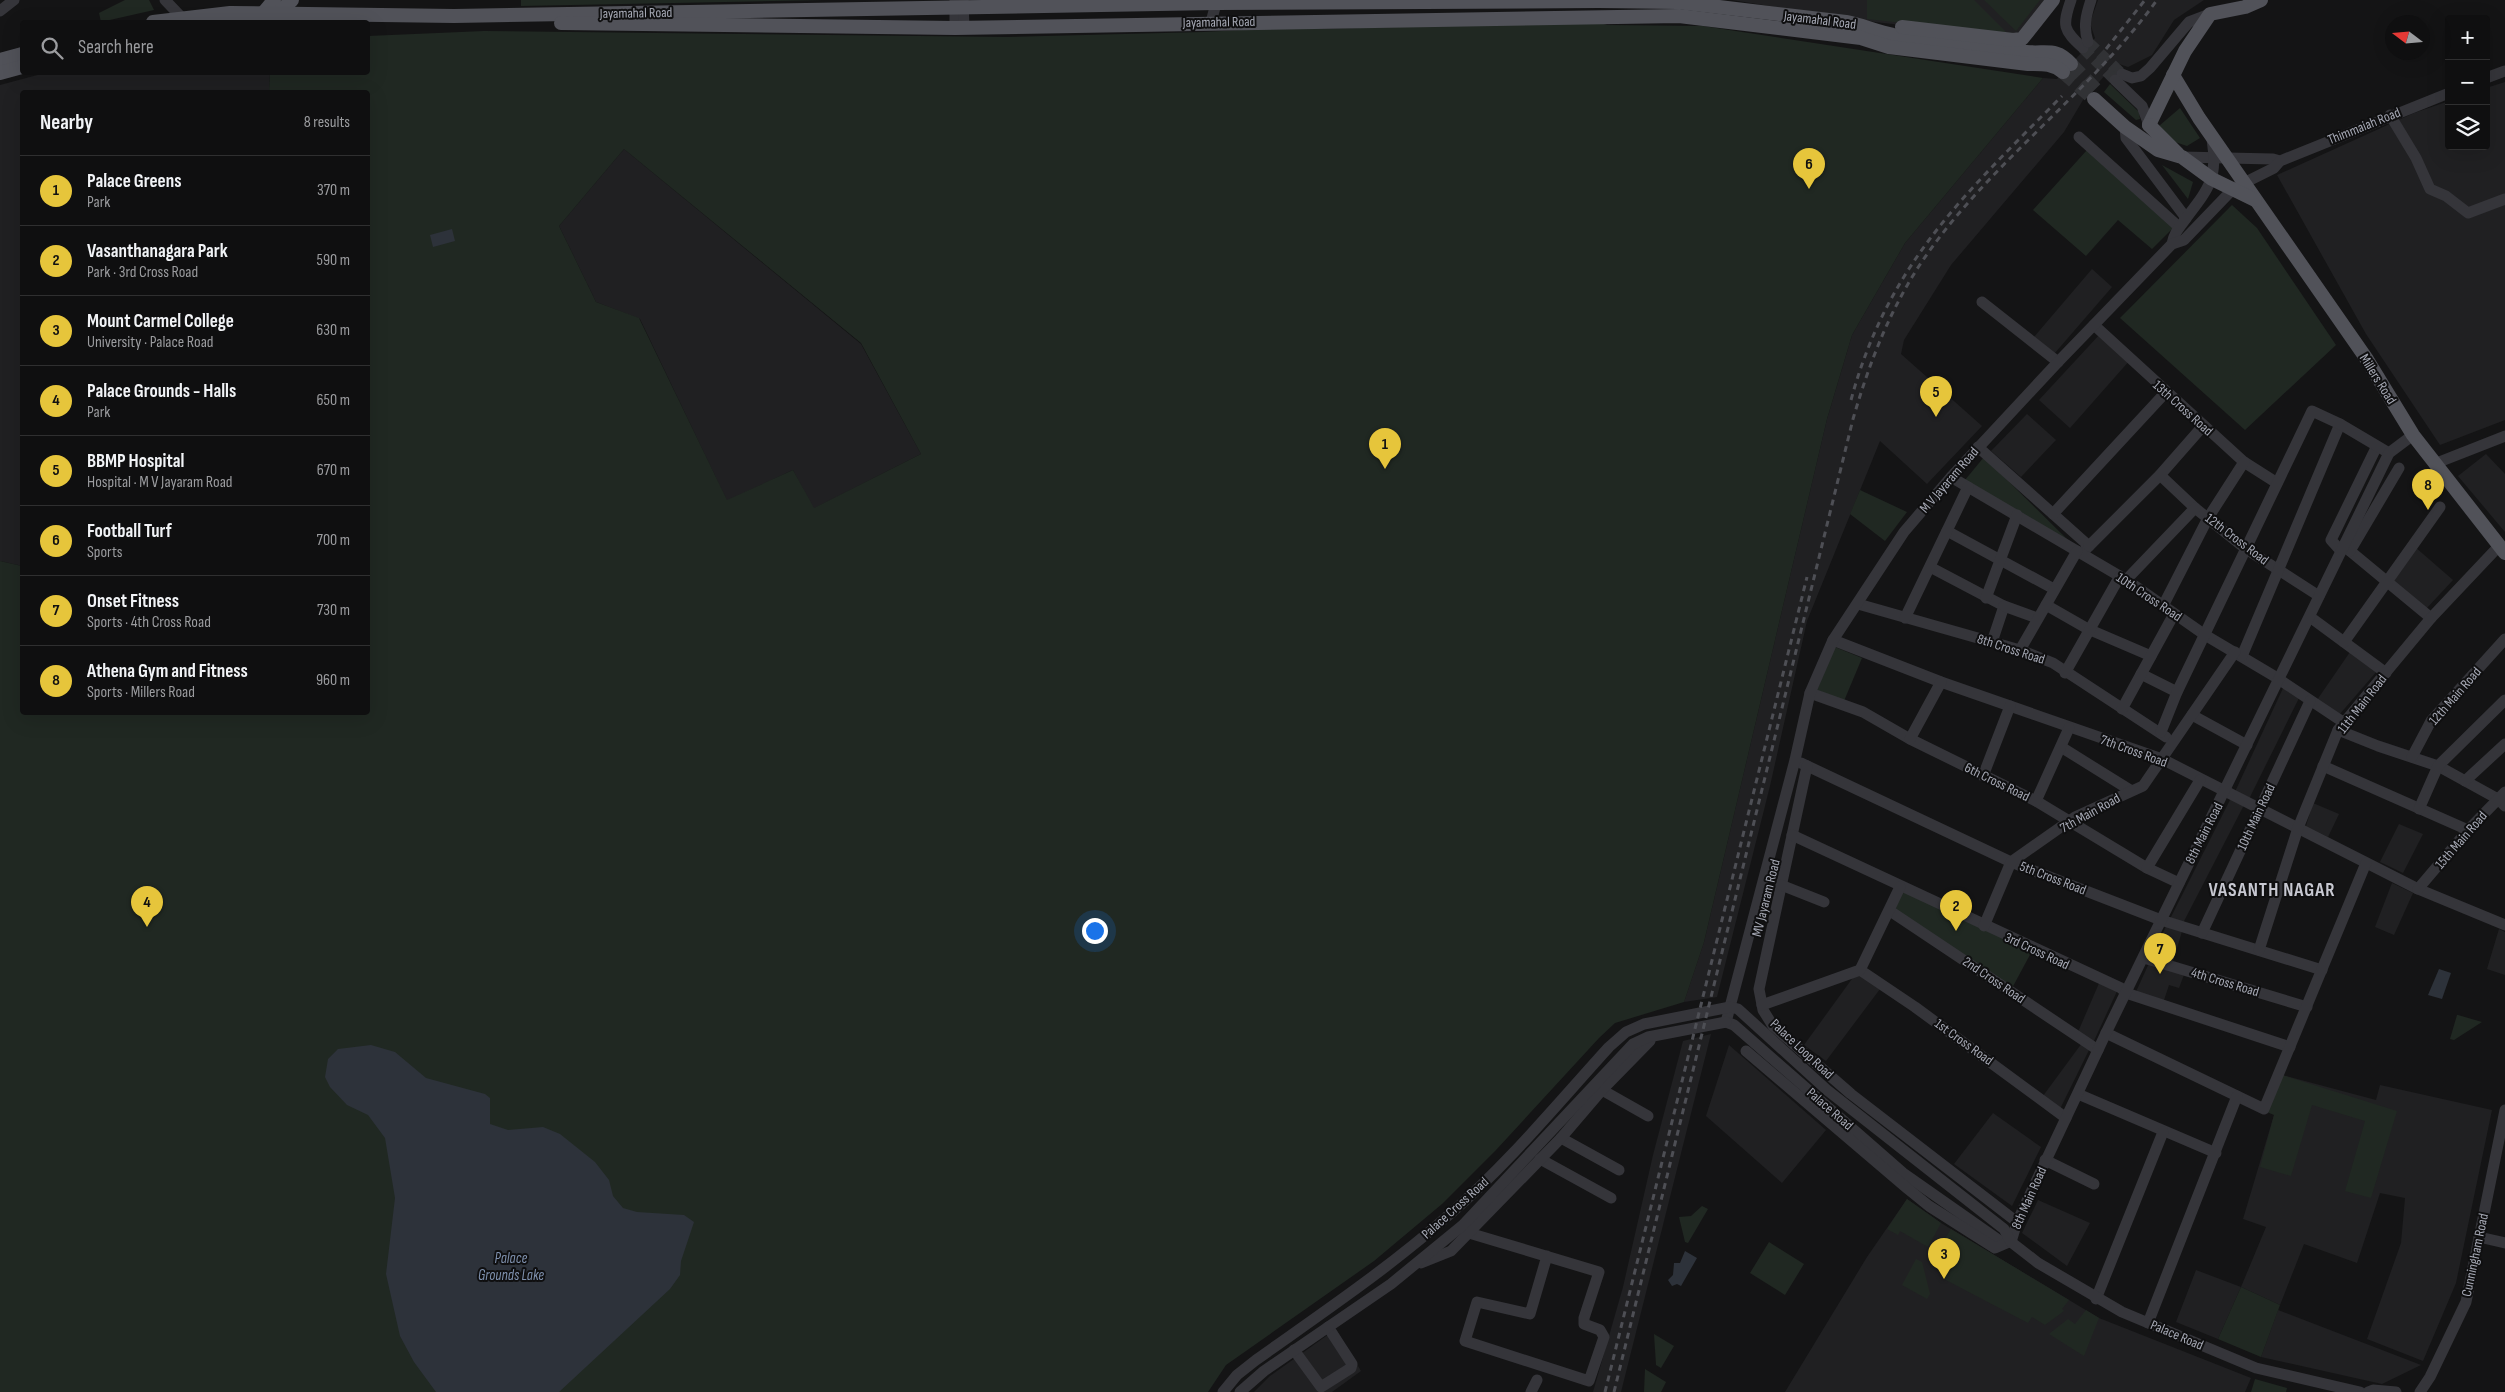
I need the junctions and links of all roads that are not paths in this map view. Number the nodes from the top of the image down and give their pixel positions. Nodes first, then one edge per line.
1 (14, 0) edge
2 (164, 0) edge
3 (292, 0) edge
4 (2054, 0) edge
5 (2071, 0) edge
6 (2091, 0) edge
7 (2261, 0) edge
8 (1216, 1) edge
9 (959, 4) edge
10 (0, 11) edge
11 (276, 12) edge
12 (2210, 14) junction
13 (260, 18) edge
14 (170, 20) edge
15 (185, 20) edge
16 (1211, 22) junction
17 (370, 23) edge
18 (1864, 25) junction
19 (959, 28) junction
20 (20, 55) edge
21 (0, 60) edge
22 (20, 68) edge
23 (2505, 71) edge
24 (0, 73) edge
25 (2173, 75) junction
26 (2490, 77) edge
27 (2445, 94) edge
28 (2390, 115) junction
29 (2149, 125) junction
30 (2125, 127) junction
31 (2079, 137) dead end
32 (2182, 157) junction
33 (2221, 157) junction
34 (2280, 161) junction
35 (2212, 179) junction
36 (2239, 185) junction
37 (2505, 199) edge
38 (2183, 222) junction
39 (2172, 244) junction
40 (1982, 302) dead end
41 (2094, 326) junction
42 (2058, 362) junction
43 (2166, 392) junction
44 (2340, 424) junction
45 (2203, 426) junction
46 (2413, 435) junction
47 (2505, 436) edge
48 (1978, 447) junction
49 (2375, 450) dead end
50 (2389, 453) junction
51 (2244, 462) junction
52 (2434, 464) junction
53 (2399, 468) dead end
54 (2160, 475) junction
55 (1951, 477) junction
56 (2277, 483) junction
57 (1968, 487) junction
58 (2440, 507) dead end
59 (2195, 508) junction
60 (2053, 514) junction
61 (2017, 515) junction
62 (2208, 518) junction
63 (1947, 531) junction
64 (2246, 549) junction
65 (2345, 549) junction
66 (2502, 549) edge
67 (2082, 550) junction
68 (2001, 560) junction
69 (1930, 567) junction
70 (2277, 569) junction
71 (2123, 578) junction
72 (2388, 582) junction
73 (2054, 589) junction
74 (2320, 596) junction
75 (1986, 598) junction
76 (1858, 604) junction
77 (2046, 605) junction
78 (2004, 606) junction
79 (2163, 606) junction
80 (2174, 614) junction
81 (2310, 617) junction
82 (1905, 618) junction
83 (2036, 618) junction
84 (2431, 618) junction
85 (2088, 629) junction
86 (2205, 635) junction
87 (2505, 639) edge
88 (1833, 640) junction
89 (1992, 642) junction
90 (2344, 642) junction
91 (2020, 650) junction
92 (2238, 654) junction
93 (2151, 656) junction
94 (2065, 673) junction
95 (2386, 673) junction
96 (2142, 674) junction
97 (2279, 679) junction
98 (1941, 682) junction
99 (1810, 692) junction
100 (2177, 692) junction
101 (2505, 700) edge
102 (2310, 702) junction
103 (2010, 706) junction
104 (2122, 709) junction
105 (2192, 715) junction
106 (2341, 726) junction
107 (2069, 728) junction
108 (2161, 732) junction
109 (1910, 739) junction
110 (2173, 743) junction
111 (2505, 744) edge
112 (2248, 745) junction
113 (2061, 747) junction
114 (2412, 757) junction
115 (2162, 759) junction
116 (1794, 765) junction
117 (1807, 766) junction
118 (2323, 766) junction
119 (2438, 766) junction
120 (1983, 776) junction
121 (2200, 780) junction
122 (2465, 781) junction
123 (2130, 790) junction
124 (2225, 792) junction
125 (2503, 799) edge
126 (2036, 801) junction
127 (2260, 808) junction
128 (2419, 809) junction
129 (2070, 821) junction
130 (2298, 828) junction
131 (2468, 830) junction
132 (1792, 836) junction
133 (2011, 862) junction
134 (2366, 862) junction
135 (2147, 868) junction
136 (2179, 883) junction
137 (1781, 885) junction
138 (1900, 886) junction
139 (2418, 889) junction
140 (1824, 902) dead end
141 (1890, 911) junction
142 (2161, 920) junction
143 (2505, 924) edge
144 (1984, 926) junction
145 (2202, 933) junction
146 (2258, 950) junction
147 (2144, 958) junction
148 (1860, 970) junction
149 (2322, 970) junction
150 (2126, 993) junction
151 (1762, 1005) junction
152 (2307, 1007) junction
153 (1734, 1008) junction
154 (1675, 1018) junction
155 (1730, 1024) junction
156 (1679, 1032) junction
157 (2106, 1033) junction
158 (1650, 1042) dead end
159 (2290, 1047) junction
160 (1746, 1050) dead end
161 (2098, 1050) junction
162 (1602, 1090) junction
163 (2078, 1094) junction
164 (2237, 1096) junction
165 (2505, 1110) edge
166 (1648, 1116) dead end
167 (2066, 1118) junction
168 (2163, 1132) junction
169 (1561, 1138) junction
170 (2216, 1153) junction
171 (1540, 1159) junction
172 (2045, 1160) junction
173 (1619, 1170) dead end
174 (2094, 1184) dead end
175 (1611, 1198) dead end
176 (2016, 1222) junction
177 (1469, 1233) junction
178 (2479, 1237) junction
179 (2011, 1242) junction
180 (2505, 1243) edge
181 (1547, 1256) junction
182 (1412, 1266) junction
183 (1382, 1272) junction
184 (1391, 1284) junction
185 (2096, 1298) junction
186 (2148, 1323) junction
187 (1328, 1327) junction
188 (1294, 1350) junction
189 (1537, 1380) dead end
190 (1223, 1392) edge
191 (1240, 1392) edge
192 (1531, 1392) edge
193 (2360, 1392) edge
194 (2368, 1392) edge
195 (2396, 1392) edge
196 (2420, 1392) edge

1 - 10 street
2 - 14 street
2 - 15 street
3 - 11 main road
4 - 18 main road
5 - 6 street
7 - 12 main road
8 - 9 main road, Jayamahal Road
8 - 16 street
8 - 18 main road, Jayamahal Road
9 - 11 main road, Jayamahal Road
9 - 19 street
11 - 13 main road, Jayamahal Road
12 - 25 main road
12 - 29 street
13 - 15 main road, Jayamahal Road
16 - 18 main road, Jayamahal Road
16 - 19 main road, Jayamahal Road
17 - 19 main road, Jayamahal Road
20 - 21 main road
22 - 24 main road
23 - 26 street
25 - 29 main road
25 - 33 main road
27 - 28 street, Thimmaiah Road
28 - 34 street, Thimmaiah Road
28 - 37 street
29 - 30 main road, Millers Road
29 - 32 main road
30 - 32 main road, Millers Road
30 - 38 street
31 - 38 street
32 - 33 street, Thimmaiah Road
32 - 35 main road, Millers Road
33 - 34 street, Thimmaiah Road
33 - 35 street, M V Jayaram Road
33 - 36 main road
34 - 36 street, Thimmaiah Road
35 - 36 main road, Millers Road
35 - 38 street, M V Jayaram Road
36 - 39 street, M V Jayaram Road
36 - 46 main road, Millers Road
38 - 39 street, M V Jayaram Road
39 - 41 street, M V Jayaram Road
40 - 42 street
41 - 42 street, M V Jayaram Road
41 - 43 street, 13th Cross Road
42 - 48 street, M V Jayaram Road
43 - 45 street, 13th Cross Road
43 - 60 street
44 - 50 street
44 - 56 street
44 - 70 street, 7th Main Road
45 - 51 street, 13th Cross Road
45 - 54 street
46 - 50 street, 8th Main Road
46 - 52 main road, Millers Road
47 - 52 street
48 - 55 street, M V Jayaram Road
48 - 60 street
49 - 65 street
50 - 65 street, 8th Main Road
51 - 56 street, 13th Cross Road
51 - 62 street
52 - 66 main road, Millers Road
53 - 65 street
54 - 59 street, 12th Cross Road
54 - 67 street
55 - 57 street, 10th Cross Road
55 - 76 street, M V Jayaram Road
56 - 64 street
57 - 61 street, 10th Cross Road
57 - 63 street
58 - 72 street
59 - 62 street, 12th Cross Road
59 - 71 street
60 - 67 street
61 - 67 street, 10th Cross Road
61 - 68 street
62 - 64 street, 12th Cross Road
62 - 79 street
63 - 68 street
63 - 69 street
64 - 70 street, 12th Cross Road
64 - 86 street
65 - 72 street
65 - 74 street, 8th Main Road
66 - 84 street, 11th Main Road
67 - 71 street, 10th Cross Road
67 - 73 street
68 - 73 street
68 - 75 street
69 - 75 street
69 - 82 street
70 - 74 street, 12th Cross Road
70 - 92 street, 7th Main Road
71 - 79 street, 10th Cross Road
71 - 85 street
72 - 84 street
72 - 90 street
73 - 77 street
74 - 81 street, 8th Main Road
75 - 78 street
76 - 82 street, 8th Cross Road
76 - 88 street, M V Jayaram Road
77 - 83 street
77 - 85 street
78 - 83 street
78 - 89 street
79 - 80 street, 10th Cross Road
80 - 86 street, 10th Cross Road
80 - 93 street
81 - 90 street
81 - 97 street, 8th Main Road
82 - 89 street, 8th Cross Road
83 - 91 street
84 - 95 street, 11th Main Road
85 - 93 street
85 - 94 street
86 - 92 street, 10th Cross Road
86 - 100 street
87 - 114 street, 12th Main Road
88 - 98 street, 7th Cross Road
88 - 99 street, M V Jayaram Road
89 - 91 street, 8th Cross Road
90 - 95 street
91 - 94 street, 8th Cross Road
92 - 97 street, 10th Cross Road
92 - 105 street, 7th Main Road
93 - 96 street
94 - 104 street, 8th Cross Road
95 - 106 street, 11th Main Road
96 - 100 street
96 - 104 street
97 - 102 street, 10th Cross Road
97 - 112 street, 8th Main Road
98 - 103 street, 7th Cross Road
98 - 109 street
99 - 109 street, 6th Cross Road
99 - 116 street, M V Jayaram Road
100 - 108 street
101 - 119 street
102 - 106 street, 10th Cross Road
102 - 127 street, 10th Main Road
103 - 107 street, 7th Cross Road
103 - 120 street
104 - 108 street, 8th Cross Road
105 - 110 street, 7th Main Road
105 - 112 street
106 - 114 street, 10th Cross Road
106 - 118 street, 11th Main Road
107 - 113 street
107 - 115 street, 7th Cross Road
108 - 110 street, 8th Cross Road
109 - 120 street, 6th Cross Road
110 - 115 street, 7th Main Road
111 - 122 street
112 - 124 street, 8th Main Road
113 - 123 street
113 - 126 street
114 - 119 street, 10th Cross Road
115 - 121 street, 7th Cross Road
115 - 123 street, 7th Main Road
116 - 117 street, 5th Cross Road
116 - 153 street, MV Jayaram Road
117 - 132 street, Palace Loop Road
117 - 133 street, 5th Cross Road
118 - 128 street
118 - 130 street, 11th Main Road
119 - 122 street, 10th Cross Road
119 - 128 street
120 - 126 street, 6th Cross Road
121 - 124 street, 7th Cross Road
121 - 135 street
122 - 125 street, 10th Cross Road
123 - 129 street, 7th Main Road
124 - 127 street, 7th Cross Road
124 - 136 street, 8th Main Road
125 - 131 street, 15th Main Road
126 - 129 street, 6th Cross Road
127 - 130 street, 7th Cross Road
127 - 145 street, 10th Main Road
128 - 131 street
129 - 133 street, 7th Main Road
129 - 135 street, 6th Cross Road
130 - 134 street, 7th Cross Road
130 - 146 street, 11th Main Road
131 - 139 street, 15th Main Road
132 - 137 street, Palace Loop Road
132 - 138 street, 3rd Cross Road
133 - 142 street, 5th Cross Road
133 - 144 street
134 - 139 street, 7th Cross Road
134 - 149 street
135 - 136 street, 6th Cross Road
136 - 142 street, 8th Main Road
137 - 140 street
137 - 151 street, Palace Loop Road
138 - 141 street
138 - 144 street, 3rd Cross Road
139 - 143 street, 7th Cross Road
141 - 148 street
141 - 161 street, 2nd Cross Road
142 - 145 street, 5th Cross Road
142 - 147 street, 8th Main Road
144 - 150 street, 3rd Cross Road
145 - 146 street, 5th Cross Road
146 - 149 street, 5th Cross Road
147 - 150 street, 8th Main Road
147 - 152 street, 4th Cross Road
148 - 151 street
148 - 167 street, 1st Cross Road
149 - 152 street
150 - 157 street, 8th Main Road
150 - 159 street, 3rd Cross Road
151 - 176 street, Palace Loop Road
152 - 159 street
153 - 154 street, Palace Cross Road
153 - 155 street, MV Jayaram Road
153 - 179 street, Palace Road
154 - 156 street
154 - 183 street, Palace Cross Road
155 - 156 street, Palace Cross Road
155 - 179 street, Palace Road
156 - 182 street, Palace Cross Road
157 - 161 street, 8th Main Road
157 - 164 street
158 - 162 street
159 - 164 street
160 - 179 street
161 - 163 street, 8th Main Road
162 - 166 street
162 - 169 street
163 - 167 street, 8th Main Road
163 - 168 street
164 - 170 street
165 - 178 street, Cunningham Road
167 - 172 street, 8th Main Road
168 - 170 street
168 - 185 street
169 - 171 street
169 - 173 street
170 - 186 street
171 - 175 street
171 - 177 street
172 - 174 street
172 - 176 street, 8th Main Road
176 - 179 street, 8th Main Road
177 - 181 street
177 - 182 street
178 - 180 street
178 - 196 street, Cunningham Road
179 - 185 street, Palace Road
181 - 181 street
182 - 184 street, Palace Cross Road
183 - 184 street
183 - 190 street, Palace Cross Road
184 - 187 street, Palace Cross Road
185 - 186 street, Palace Road
186 - 193 street, Palace Road
187 - 188 street, Palace Cross Road
187 - 188 street
188 - 191 street, Palace Cross Road
189 - 192 street
194 - 195 street

